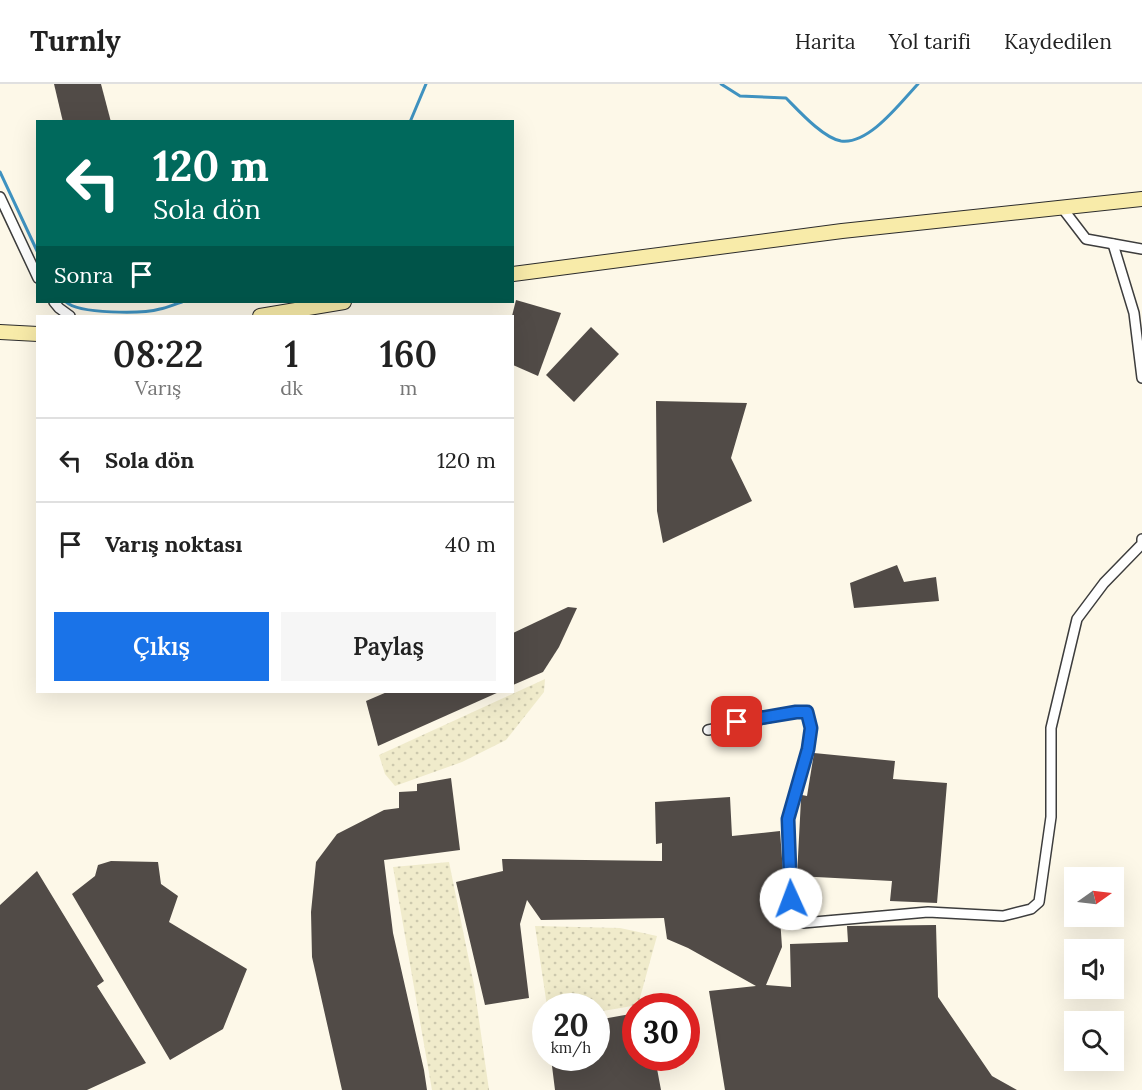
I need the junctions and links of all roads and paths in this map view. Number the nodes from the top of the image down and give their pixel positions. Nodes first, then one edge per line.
1 (0, 196) edge
2 (1142, 199) edge
3 (1063, 208) junction
4 (1113, 243) junction
5 (1142, 249) edge
6 (36, 274) edge
7 (514, 274) edge
8 (55, 303) edge
9 (338, 303) edge
10 (69, 315) edge
11 (266, 315) edge
12 (0, 332) edge
13 (36, 334) edge
14 (1142, 378) edge
15 (1142, 539) edge
16 (708, 730) dead end

1 - 6 street
2 - 3 main road
3 - 4 street
3 - 7 main road
4 - 5 street
4 - 14 street
8 - 10 street
9 - 11 main road
12 - 13 main road
15 - 16 street

